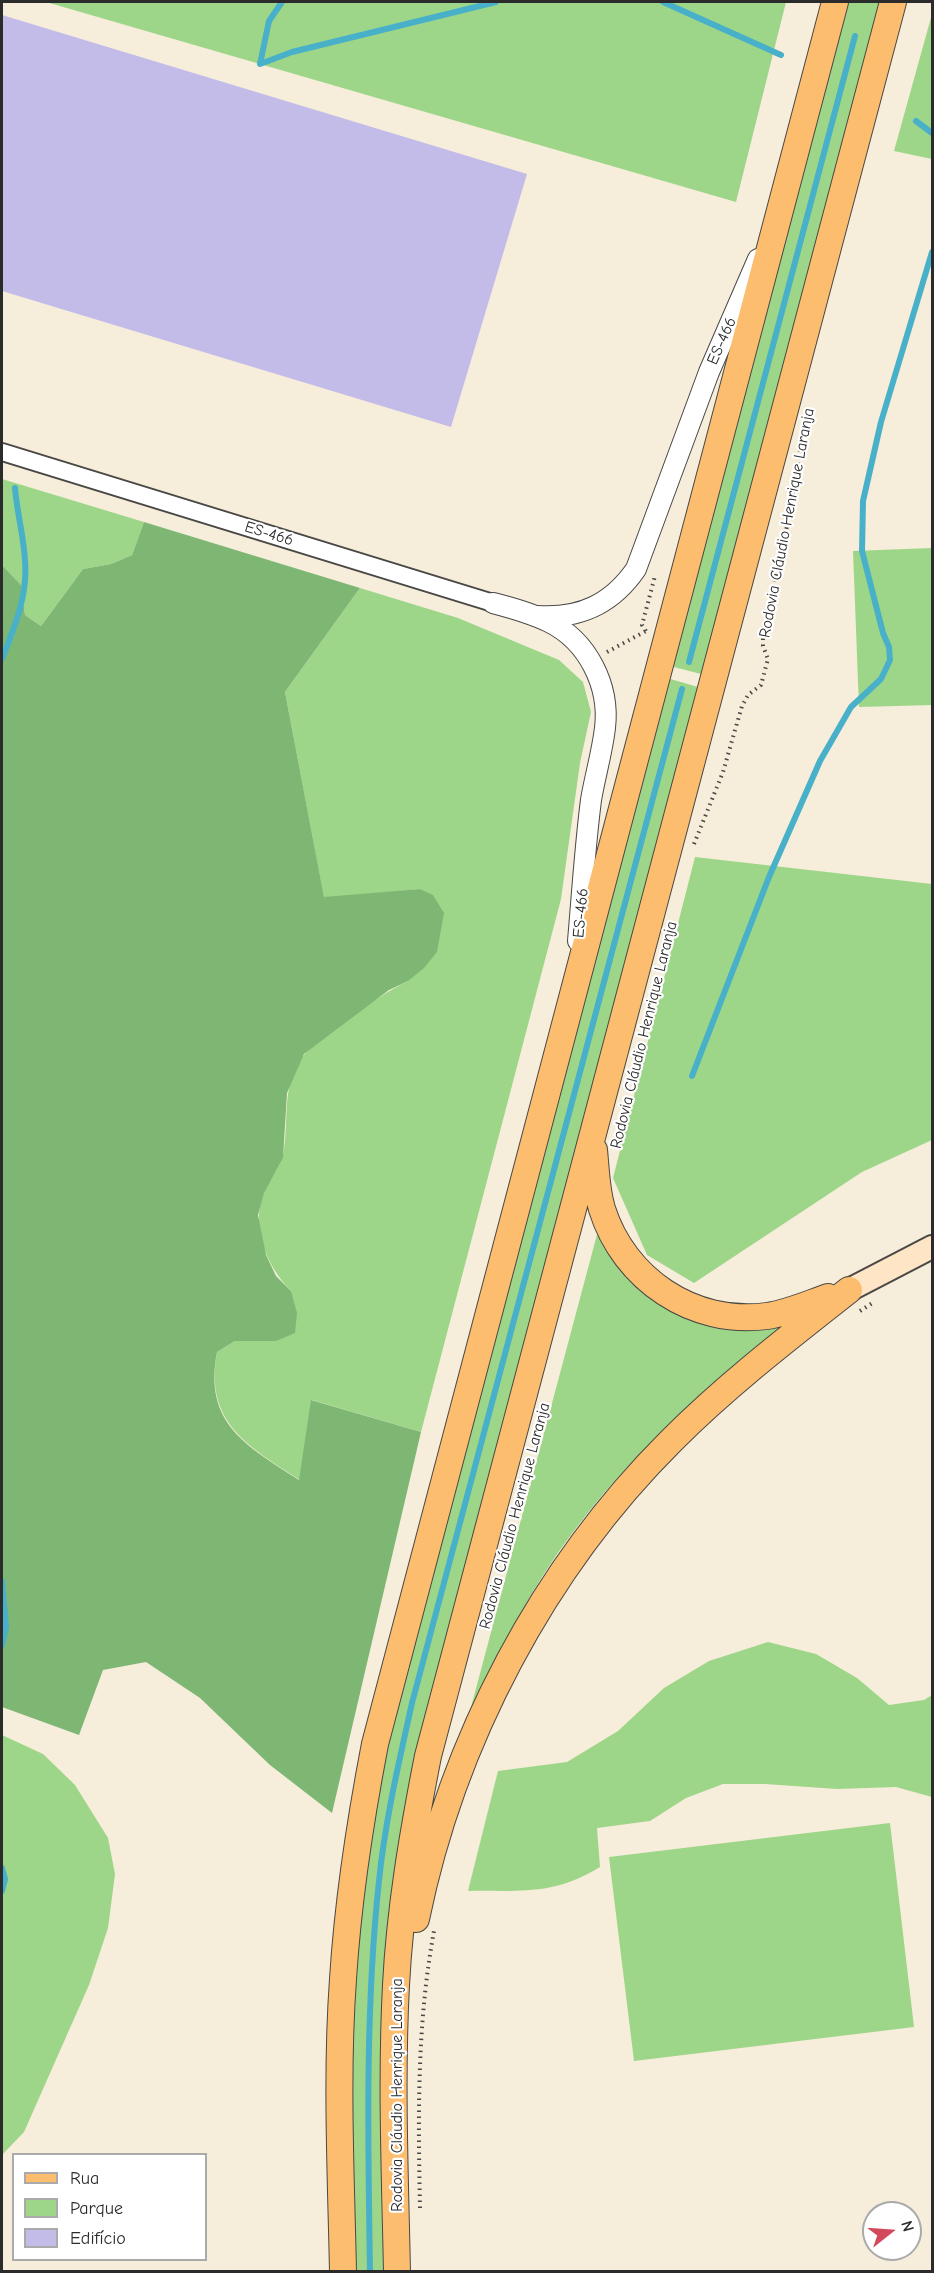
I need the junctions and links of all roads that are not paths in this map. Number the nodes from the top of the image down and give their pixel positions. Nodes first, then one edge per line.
1 (835, 2) edge
2 (892, 2) edge
3 (780, 210) junction
4 (2, 452) edge
5 (493, 603) joint
6 (537, 616) junction
7 (574, 989) junction
8 (593, 1130) junction
9 (933, 1247) edge
10 (853, 1301) junction
11 (394, 2100) junction
12 (343, 2271) edge
13 (397, 2271) edge

1 - 3 main road
2 - 8 main road, Rodovia Cláudio Henrique Laranja
3 - 6 street, ES-466
3 - 7 main road
4 - 5 street, ES-466
5 - 6 street, ES-466
6 - 7 street, ES-466
7 - 12 main road
8 - 10 main road
8 - 11 main road, Rodovia Cláudio Henrique Laranja
9 - 10 main road
10 - 11 main road
11 - 13 main road, Rodovia Cláudio Henrique Laranja

